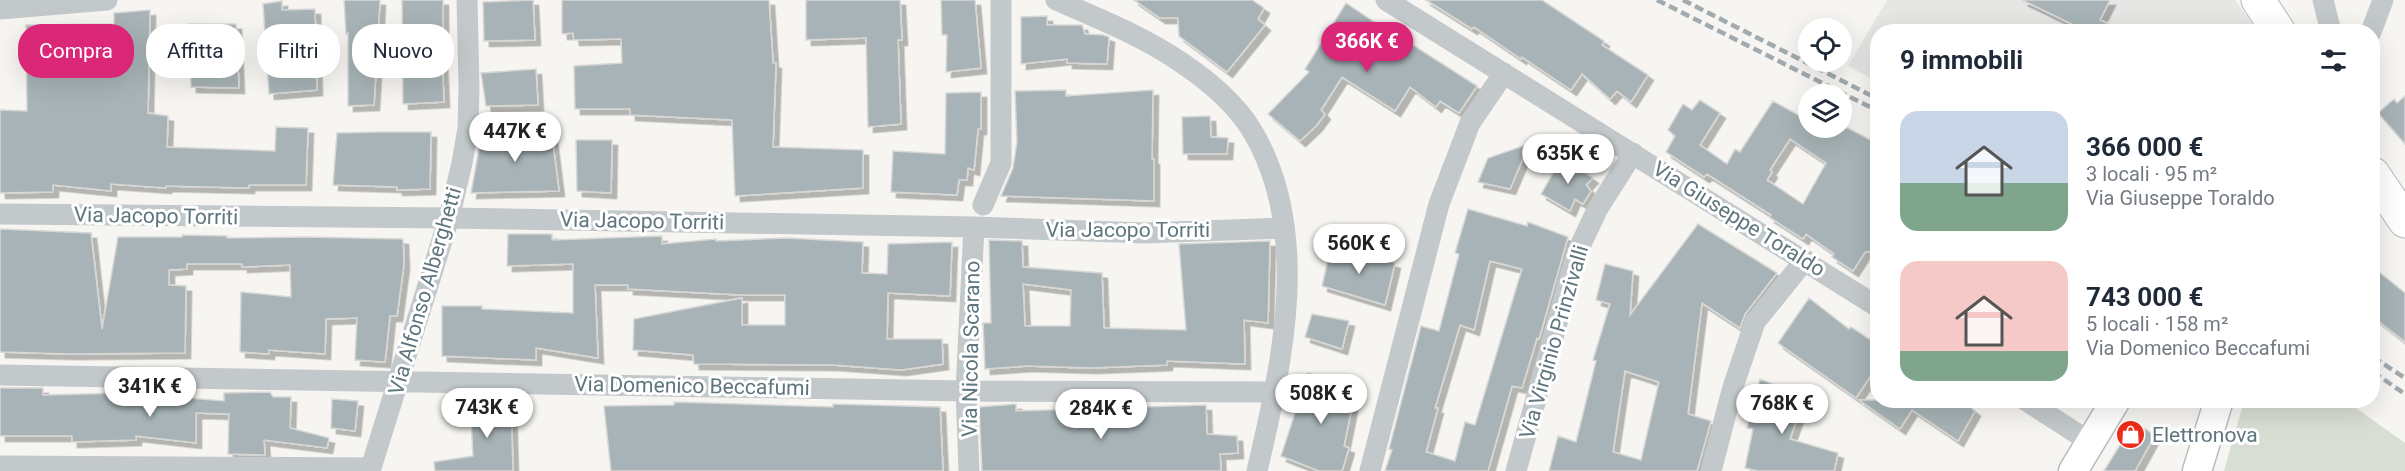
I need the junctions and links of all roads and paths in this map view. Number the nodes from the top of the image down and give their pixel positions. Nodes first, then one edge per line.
1 (106, 0) edge
2 (467, 0) edge
3 (1001, 0) edge
4 (1056, 0) edge
5 (1386, 0) edge
6 (2258, 0) edge
7 (2323, 0) edge
8 (2383, 0) edge
9 (4, 9) edge
10 (2274, 24) edge
11 (2329, 24) edge
12 (2374, 24) edge
13 (1504, 73) junction
14 (1633, 153) junction
15 (2380, 188) edge
16 (983, 205) dead end
17 (2392, 213) edge
18 (0, 214) edge
19 (449, 218) junction
20 (974, 227) junction
21 (1284, 228) junction
22 (1805, 260) junction
23 (1870, 302) edge
24 (0, 375) edge
25 (400, 381) junction
26 (966, 391) junction
27 (1275, 392) junction
28 (2037, 408) edge
29 (2111, 408) edge
30 (2210, 408) edge
31 (2090, 442) junction
32 (0, 465) edge
33 (371, 470) edge
34 (969, 471) edge
35 (1257, 471) edge
36 (1370, 471) edge
37 (1516, 471) edge
38 (1711, 471) edge
39 (2073, 471) edge
40 (2196, 471) edge

1 - 9 street
2 - 19 street, Via Alfonso Alberghetti
3 - 16 street
4 - 21 street
5 - 13 street, Via Giuseppe Toraldo
6 - 10 main road
7 - 11 street
8 - 12 street
13 - 14 street, Via Giuseppe Toraldo
13 - 36 street
14 - 22 street, Via Giuseppe Toraldo
14 - 37 street, Via Virginio Prinzivalli
15 - 17 main road
18 - 19 street, Via Jacopo Torriti
19 - 20 street, Via Jacopo Torriti
19 - 25 street, Via Alfonso Alberghetti
20 - 21 street, Via Jacopo Torriti
20 - 26 street, Via Nicola Scarano
21 - 27 street
22 - 23 street, Via Giuseppe Toraldo
22 - 38 street
24 - 25 street, Via Domenico Beccafumi
25 - 26 street, Via Domenico Beccafumi
25 - 33 street, Via Alfonso Alberghetti
26 - 27 street, Via Domenico Beccafumi
26 - 34 street, Via Nicola Scarano
27 - 35 street
28 - 31 street
29 - 31 street
30 - 40 street
31 - 39 street
32 - 33 street

